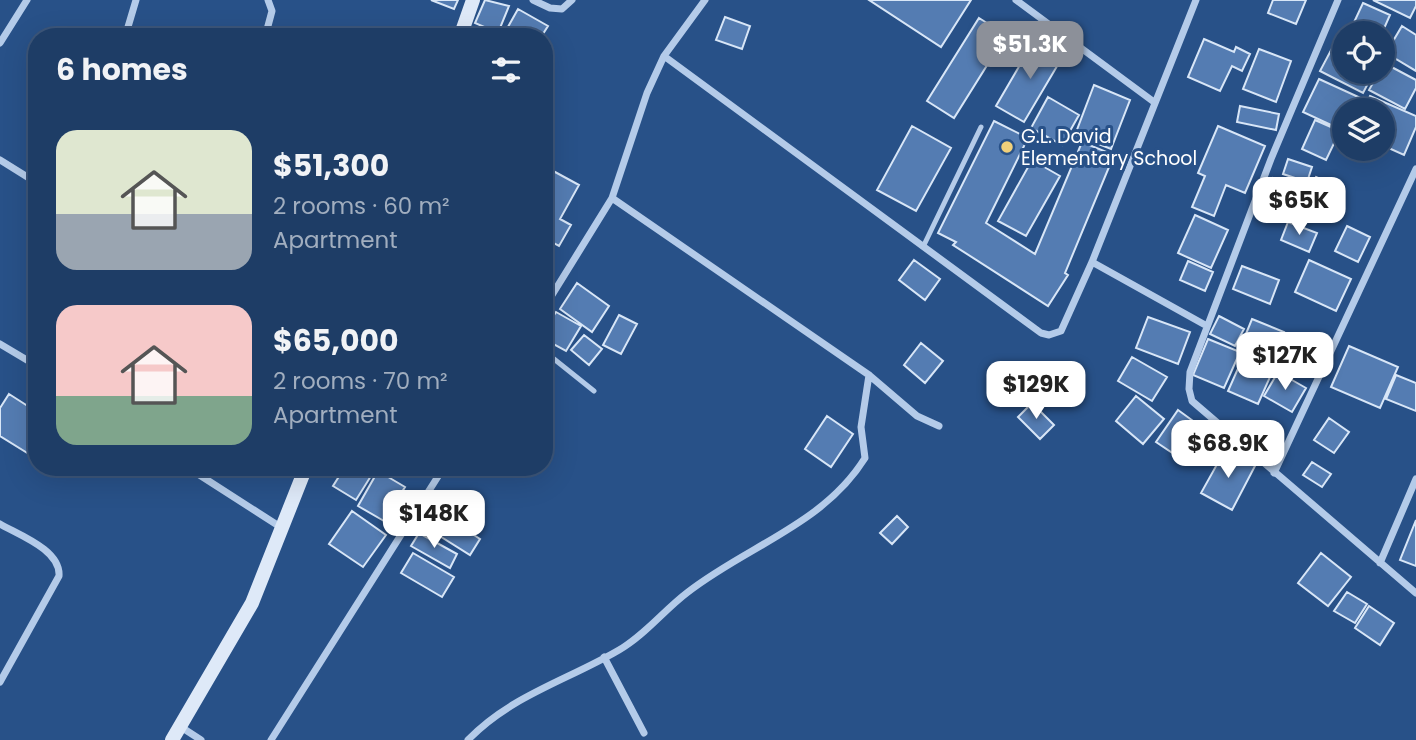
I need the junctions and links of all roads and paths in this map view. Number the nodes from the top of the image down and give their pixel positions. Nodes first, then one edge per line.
1 (27, 0) edge
2 (136, 0) edge
3 (268, 0) edge
4 (473, 0) edge
5 (533, 0) edge
6 (572, 0) edge
7 (705, 0) edge
8 (1016, 0) edge
9 (1196, 0) edge
10 (1338, 0) edge
11 (128, 28) edge
12 (267, 28) edge
13 (463, 28) edge
14 (0, 43) edge
15 (664, 56) junction
16 (1154, 102) junction
17 (981, 127) dead end
18 (0, 160) edge
19 (1416, 169) edge
20 (28, 177) edge
21 (612, 198) junction
22 (923, 247) junction
23 (1092, 262) junction
24 (553, 293) edge
25 (1207, 326) junction
26 (0, 344) edge
27 (553, 358) edge
28 (28, 361) edge
29 (869, 374) junction
30 (594, 391) dead end
31 (939, 426) dead end
32 (1274, 472) junction
33 (201, 476) edge
34 (302, 476) edge
35 (438, 476) edge
36 (1416, 479) edge
37 (0, 524) edge
38 (282, 528) junction
39 (1380, 563) junction
40 (1416, 593) edge
41 (604, 657) junction
42 (0, 682) edge
43 (181, 727) junction
44 (644, 733) dead end
45 (173, 740) edge
46 (201, 740) edge
47 (271, 740) edge
48 (468, 740) edge

1 - 14 street
2 - 11 street
3 - 12 street
4 - 13 street
5 - 6 street
7 - 15 street
8 - 16 street
9 - 16 street
10 - 25 street
15 - 21 street
15 - 22 street
16 - 23 street
17 - 22 lane
18 - 20 street
19 - 32 street
21 - 24 street
21 - 29 street
22 - 23 street
23 - 25 street
25 - 32 street
26 - 28 street
27 - 30 lane
29 - 31 street
29 - 41 street
32 - 39 street
33 - 38 street
34 - 38 street
35 - 47 street
36 - 39 street
37 - 42 street
38 - 43 street
39 - 40 street
41 - 44 street
41 - 48 street
43 - 45 street
43 - 46 street

